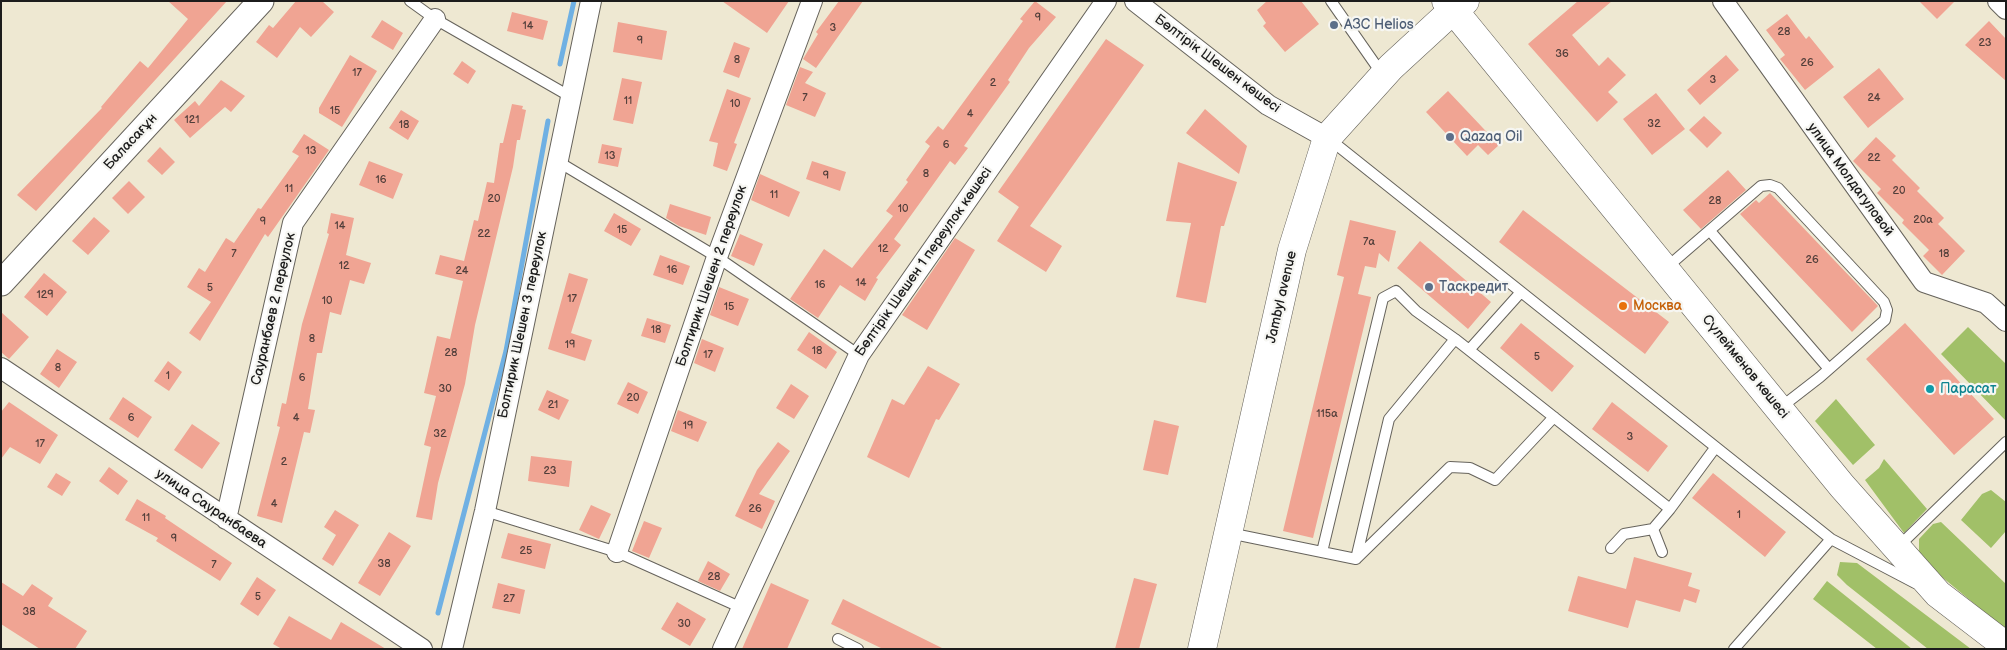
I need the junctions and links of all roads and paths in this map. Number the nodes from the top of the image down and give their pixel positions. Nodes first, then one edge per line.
1 (261, 1) edge
2 (410, 1) edge
3 (591, 1) edge
4 (812, 1) edge
5 (1106, 1) edge
6 (1135, 1) edge
7 (1331, 1) edge
8 (1723, 1) edge
9 (1998, 1) edge
10 (1455, 4) edge
11 (2006, 9) edge
12 (435, 19) junction
13 (1384, 76) junction
14 (571, 97) junction
15 (1327, 138) junction
16 (557, 162) junction
17 (1710, 231) junction
18 (717, 257) junction
19 (1665, 269) junction
20 (1, 283) edge
21 (1521, 292) junction
22 (2006, 322) edge
23 (1455, 339) junction
24 (1469, 350) junction
25 (859, 355) junction
26 (1, 368) edge
27 (1829, 369) junction
28 (1779, 408) junction
29 (1554, 417) junction
30 (2006, 442) edge
31 (1715, 448) junction
32 (1670, 509) junction
33 (485, 510) junction
34 (226, 519) junction
35 (1653, 529) junction
36 (1228, 532) junction
37 (1831, 539) junction
38 (1611, 548) dead end
39 (1897, 548) junction
40 (617, 552) junction
41 (1322, 552) junction
42 (1662, 552) dead end
43 (1356, 559) junction
44 (1938, 594) junction
45 (742, 608) junction
46 (838, 639) dead end
47 (2006, 646) edge
48 (1205, 648) edge
49 (422, 649) edge
50 (452, 649) edge
51 (723, 649) edge
52 (858, 649) edge
53 (1734, 649) edge

1 - 20 street, Баласағұн
2 - 12 lane
3 - 14 street, Болтирик Шешен 3 переулок
4 - 18 street, Болтирик Шешен 2 переулок
5 - 25 street, Бөлтірік Шешен 1 переулок көшесі
6 - 15 street, Бөлтірік Шешен көшесі
7 - 13 lane
8 - 22 street, улица Молдагуловой
9 - 11 street
10 - 13 main road, Jambyl avenue
10 - 19 main road, Сүлейменов көшесі
12 - 14 lane
12 - 34 street, Сауранбаев 2 переулок
13 - 15 main road, Jambyl avenue
14 - 16 street, Болтирик Шешен 3 переулок
15 - 21 lane
15 - 36 main road, Jambyl avenue
16 - 18 lane
16 - 33 street, Болтирик Шешен 3 переулок
17 - 19 lane
17 - 27 lane
17 - 27 lane
18 - 25 lane
18 - 40 street, Болтирик Шешен 2 переулок
19 - 28 main road, Сүлейменов көшесі
21 - 24 lane
21 - 31 lane
23 - 24 lane
23 - 41 lane
23 - 43 lane
24 - 29 lane
25 - 45 street, Бөлтірік Шешен 1 переулок көшесі
26 - 34 street, улица Сауранбаева
27 - 28 lane
28 - 39 main road, Сүлейменов көшесі
29 - 32 lane
29 - 43 lane
30 - 39 lane
31 - 32 lane
31 - 37 lane
32 - 35 lane
33 - 40 lane
33 - 50 street, Болтирик Шешен 3 переулок
34 - 49 street, улица Сауранбаева
35 - 38 lane
35 - 42 lane
36 - 41 lane
36 - 48 main road, Jambyl avenue
37 - 44 lane
37 - 53 lane
39 - 44 main road, Сүлейменов көшесі
40 - 45 lane
41 - 43 lane
44 - 47 main road, Сүлейменов көшесі
45 - 51 street, Бөлтірік Шешен 1 переулок көшесі
46 - 52 lane

